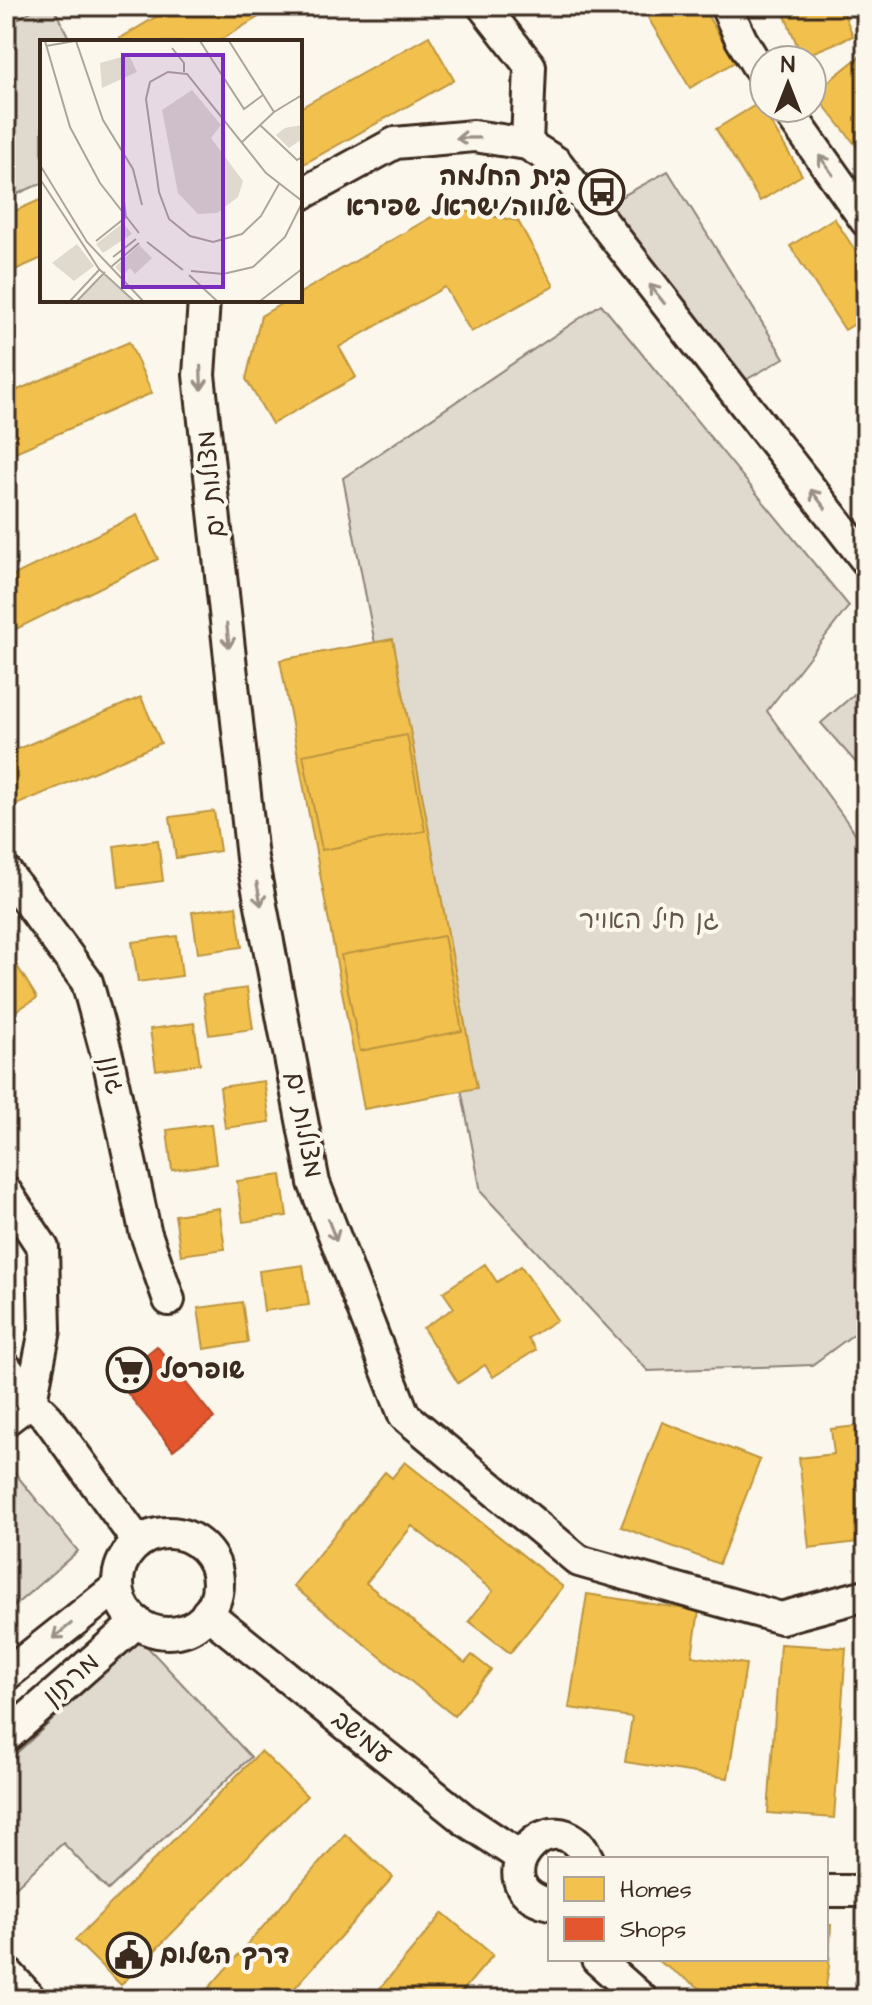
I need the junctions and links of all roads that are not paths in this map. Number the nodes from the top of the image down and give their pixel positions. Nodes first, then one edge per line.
1 (483, 6) edge
2 (726, 6) edge
3 (748, 51) edge
4 (797, 124) edge
5 (527, 144) junction
6 (302, 194) edge
7 (866, 221) edge
8 (204, 302) edge
9 (866, 560) edge
10 (6, 872) edge
11 (6, 1192) edge
12 (169, 1300) dead end
13 (6, 1368) edge
14 (31, 1401) junction
15 (6, 1420) edge
16 (138, 1542) junction
17 (117, 1587) junction
18 (866, 1595) edge
19 (207, 1613) junction
20 (137, 1622) junction
21 (6, 1675) edge
22 (6, 1737) edge
23 (521, 1857) junction
24 (587, 1857) edge
25 (828, 1891) edge
26 (866, 1891) edge
27 (548, 1903) edge
28 (599, 1961) edge
29 (6, 1979) edge
30 (24, 1999) edge
31 (642, 1999) edge

1 - 5 street
2 - 3 street
7 -> 4 street
5 -> 6 street
9 -> 5 street
8 -> 18 street, מצולות ים
10 - 12 street, גונן
11 - 14 street
13 - 14 street
14 - 15 street
14 - 16 street
16 - 17 street
16 - 19 street
17 - 20 street
17 -> 21 street, מרתון
19 - 20 street
19 - 23 street, עמישב
20 - 22 street, מרתון
23 - 24 street
23 - 27 street
25 - 26 street
28 - 31 street
29 - 30 main road

